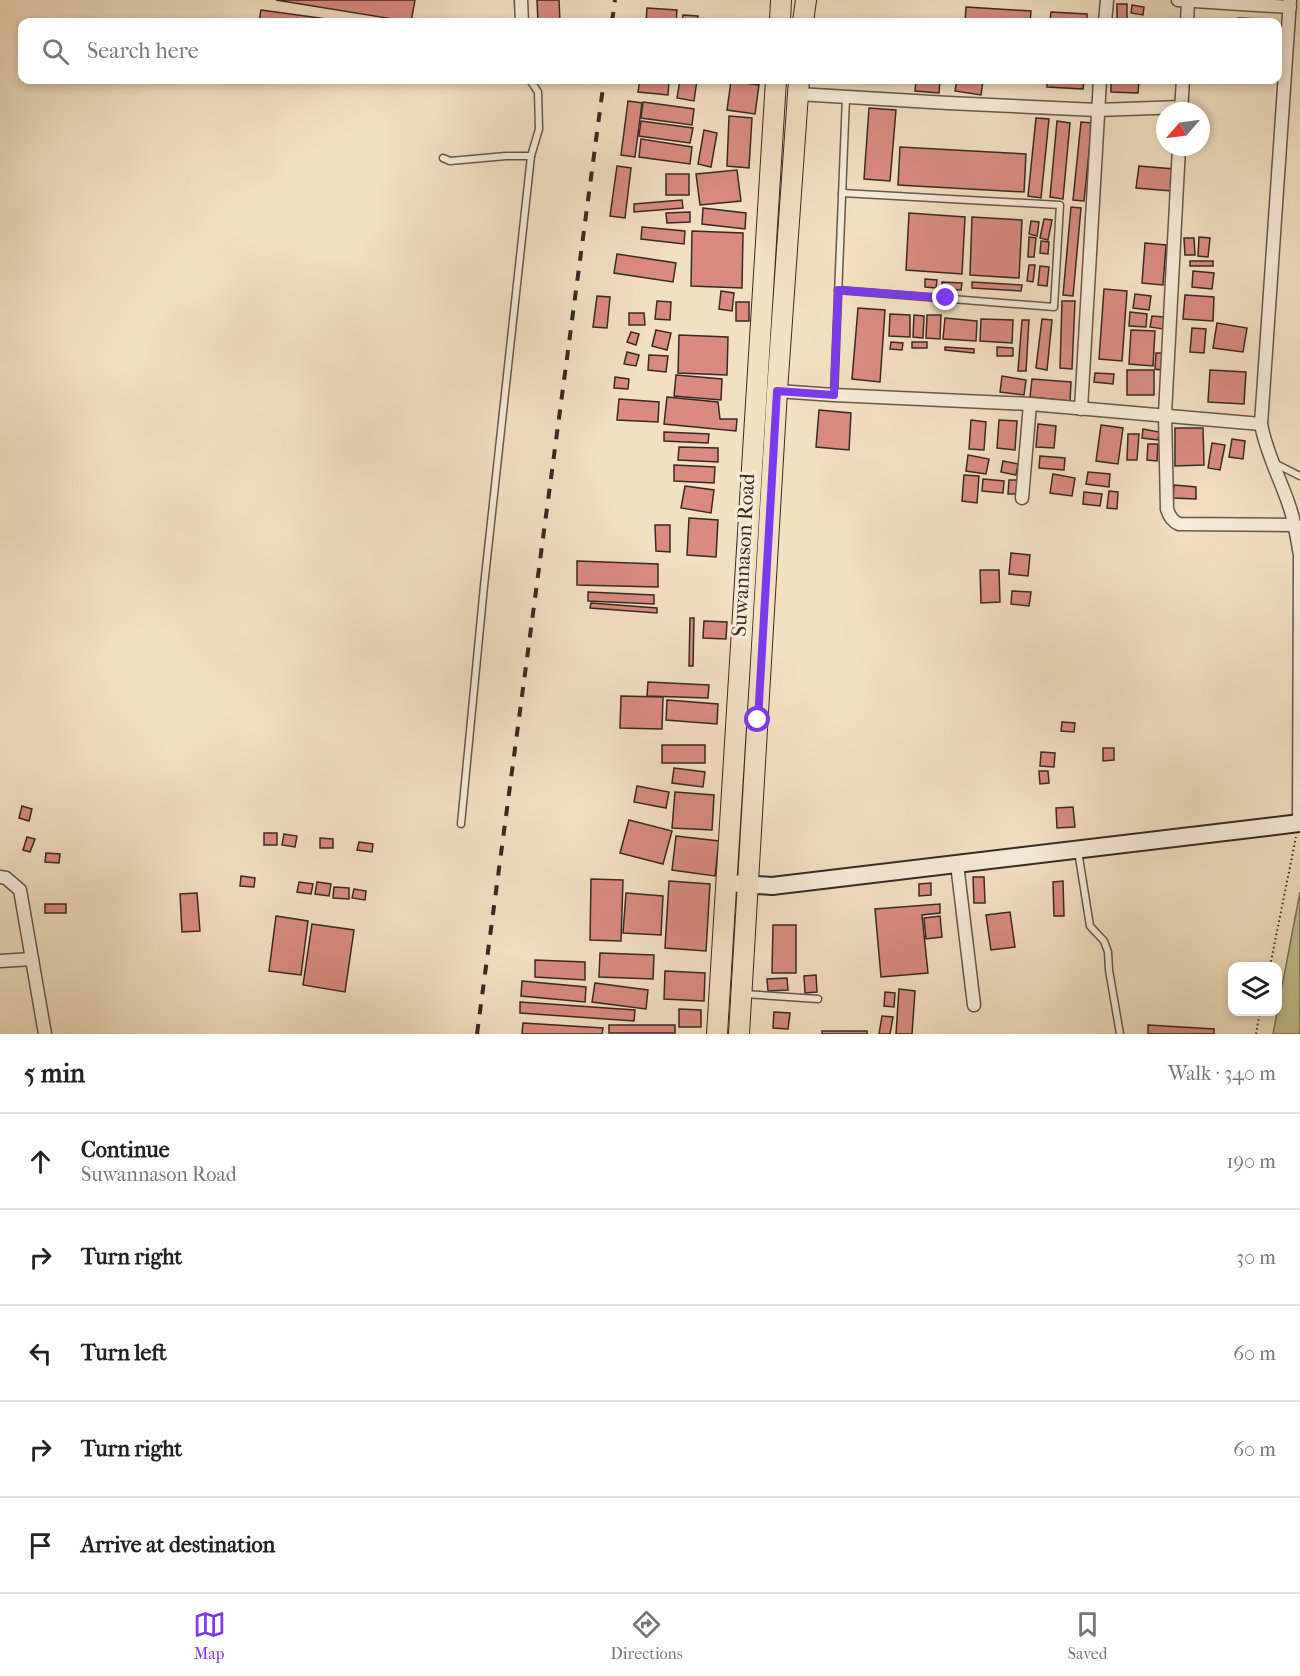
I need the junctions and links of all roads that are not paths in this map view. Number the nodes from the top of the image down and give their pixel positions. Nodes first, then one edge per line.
1 (521, 0) edge
2 (781, 0) edge
3 (806, 0) edge
4 (1107, 0) edge
5 (1178, 0) edge
6 (1188, 1) edge
7 (1293, 3) edge
8 (522, 18) edge
9 (780, 18) edge
10 (804, 18) edge
11 (1105, 18) edge
12 (1187, 18) edge
13 (533, 84) edge
14 (776, 84) edge
15 (1100, 84) edge
16 (1183, 84) edge
17 (798, 87) edge
18 (846, 97) junction
19 (1181, 102) edge
20 (1156, 109) edge
21 (1097, 110) junction
22 (531, 156) junction
23 (1179, 156) edge
24 (443, 159) dead end
25 (842, 193) junction
26 (838, 290) junction
27 (777, 391) junction
28 (834, 395) junction
29 (1030, 404) junction
30 (1081, 409) junction
31 (1165, 414) junction
32 (1261, 424) junction
33 (1272, 463) junction
34 (1300, 476) edge
35 (1022, 498) dead end
36 (1295, 525) junction
37 (1300, 823) edge
38 (461, 824) dead end
39 (1078, 850) junction
40 (957, 864) junction
41 (0, 877) edge
42 (727, 883) junction
43 (748, 884) junction
44 (32, 959) junction
45 (0, 961) edge
46 (741, 994) junction
47 (818, 999) dead end
48 (974, 1005) dead end
49 (45, 1034) edge
50 (717, 1034) edge
51 (739, 1034) edge
52 (1120, 1034) edge

1 - 8 street
2 - 9 main road
3 - 10 main road
4 - 11 street
5 - 6 street
6 - 7 street
6 - 12 street
7 - 32 street
13 - 22 lane
14 - 42 main road, Suwannason Road
15 - 21 street
16 - 19 street
17 - 18 street
17 - 27 main road, Suwannason Road
18 - 21 street
18 - 25 lane
20 - 21 street
21 - 30 street
22 - 24 lane
22 - 38 lane
23 - 31 street
25 - 26 lane
25 - 26 lane
26 - 28 lane
27 - 28 street
27 - 43 main road, Suwannason Road
28 - 29 street
29 - 30 street
29 - 35 street
30 - 31 street
31 - 32 street
31 - 36 street
32 - 33 street
33 - 34 lane
33 - 36 street
36 - 37 street
37 - 39 main road
39 - 40 main road
39 - 52 lane
40 - 43 main road
40 - 48 street
41 - 44 street
42 - 43 main road
42 - 50 main road, Suwannason Road
43 - 46 main road, Suwannason Road
44 - 45 street
44 - 49 street
46 - 47 lane
46 - 51 main road, Suwannason Road

